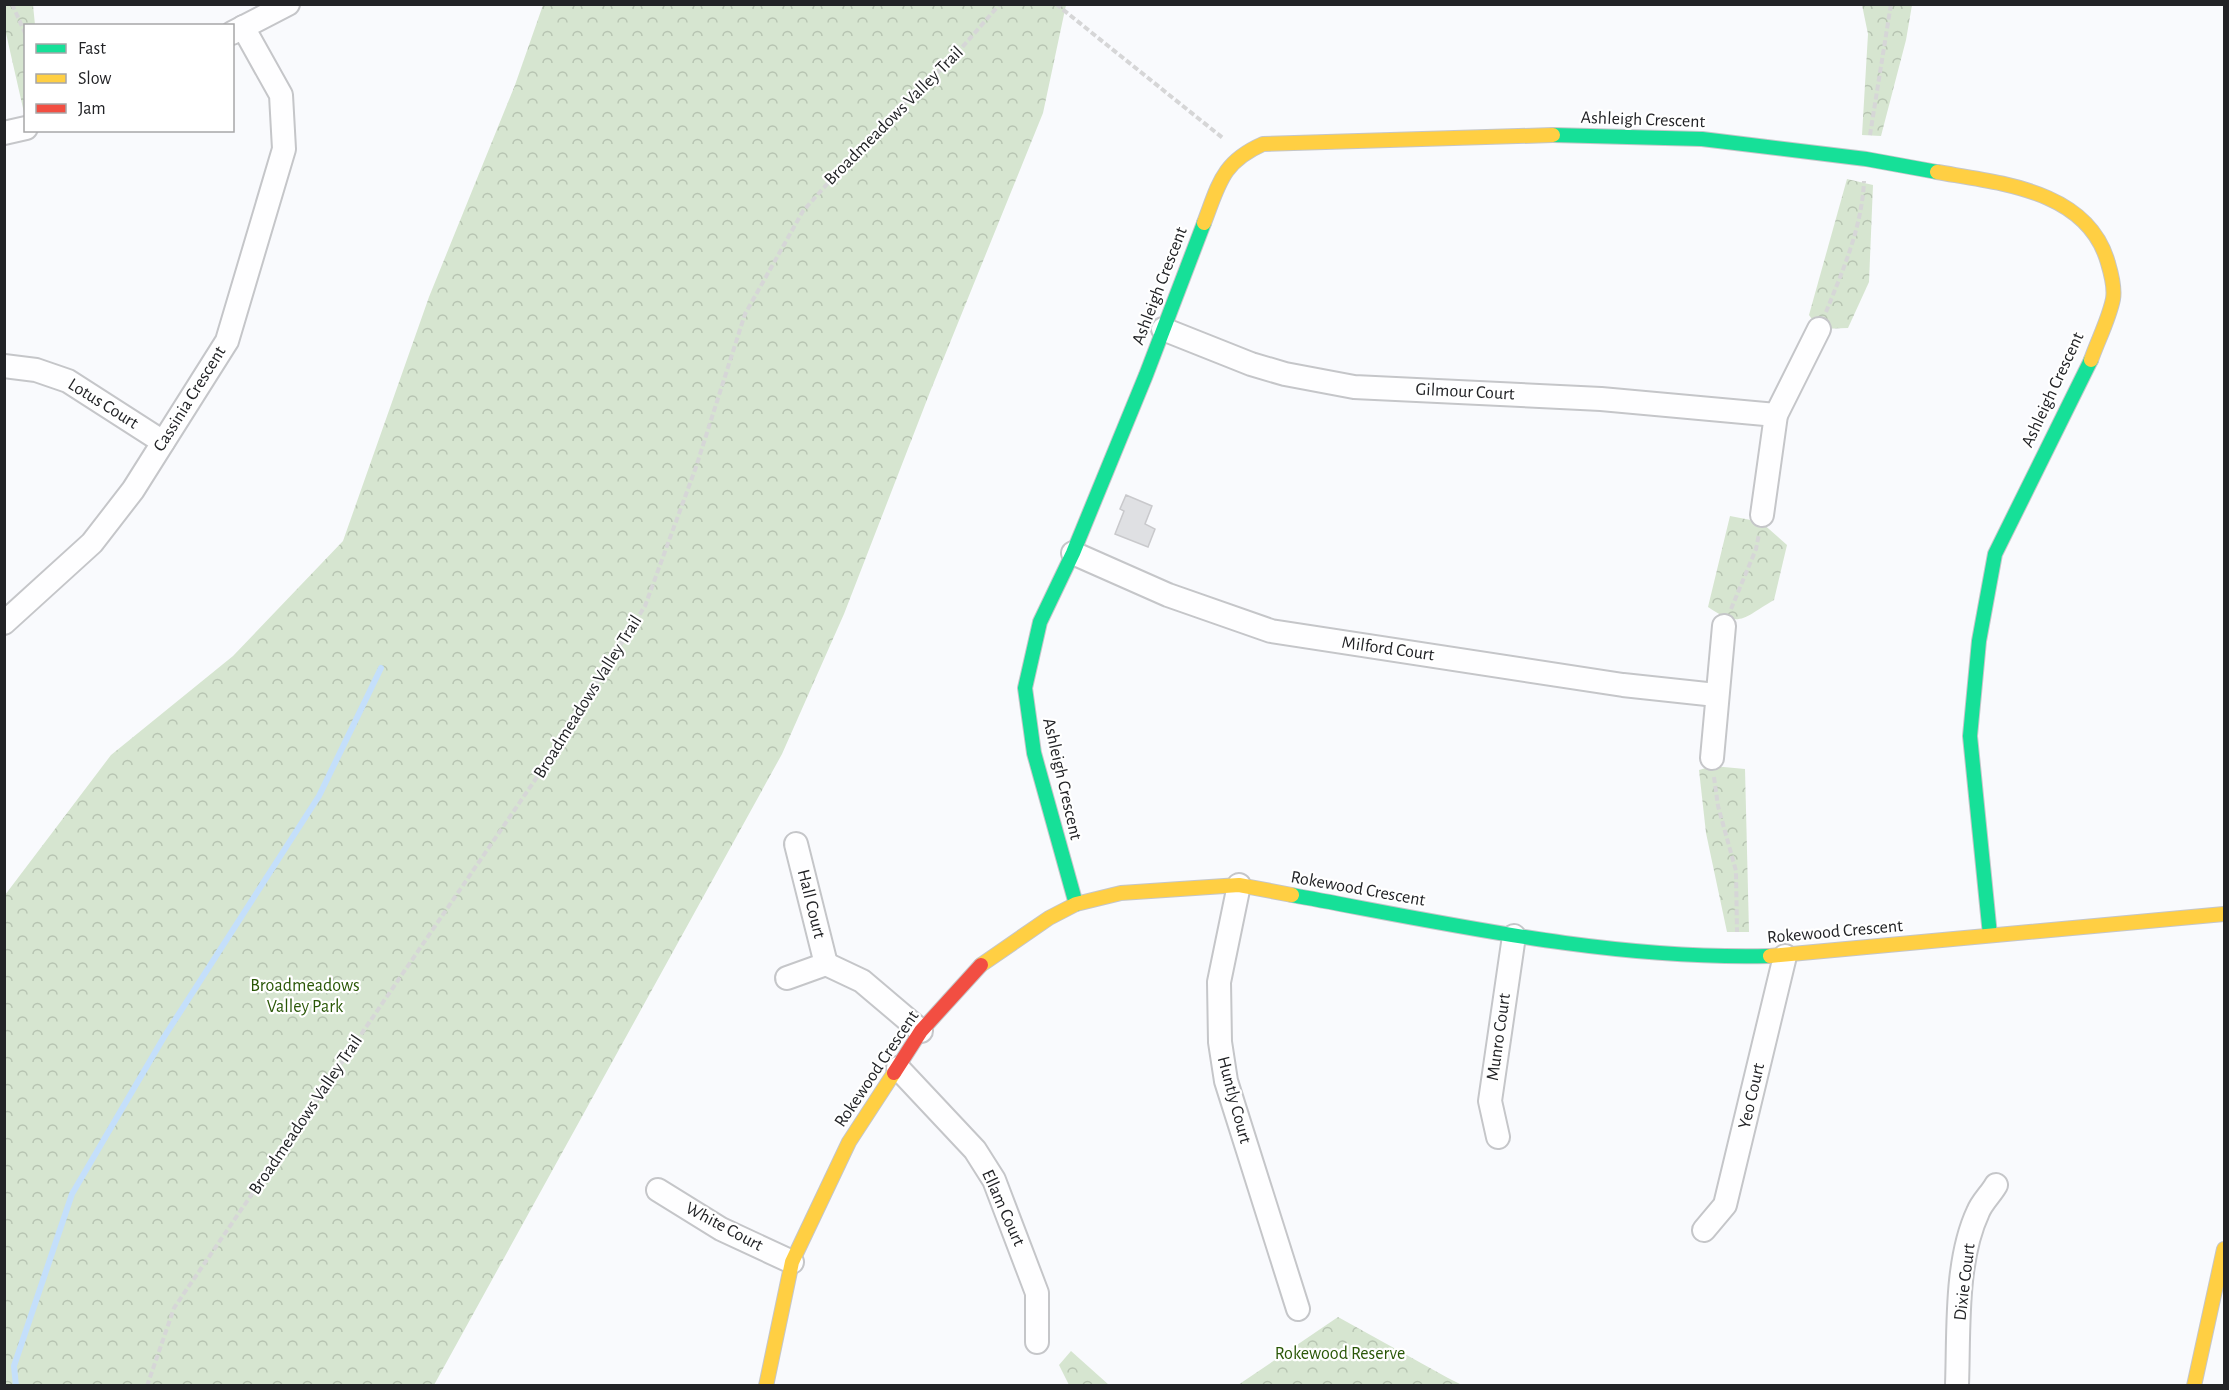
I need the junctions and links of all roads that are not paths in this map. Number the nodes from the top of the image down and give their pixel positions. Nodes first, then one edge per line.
1 (288, 4) edge
2 (238, 30) edge
3 (24, 128) edge
4 (4, 133) edge
5 (1163, 329) junction
6 (1820, 329) dead end
7 (4, 366) edge
8 (1776, 415) junction
9 (164, 442) junction
10 (1762, 515) road end
11 (1073, 553) junction
12 (4, 623) edge
13 (1724, 626) road end
14 (1716, 695) junction
15 (1712, 758) road end
16 (796, 844) dead end
17 (1239, 885) junction
18 (1076, 904) junction
19 (2224, 914) edge
20 (1990, 935) junction
21 (1514, 936) junction
22 (1785, 956) junction
23 (826, 964) junction
24 (787, 978) dead end
25 (921, 1031) junction
26 (898, 1068) junction
27 (1498, 1137) dead end
28 (1996, 1185) dead end
29 (658, 1190) dead end
30 (1704, 1230) dead end
31 (2224, 1249) edge
32 (792, 1262) junction
33 (2218, 1308) edge
34 (1298, 1309) dead end
35 (1037, 1342) dead end
36 (1957, 1385) edge
37 (766, 1386) edge
38 (1952, 1386) edge
39 (1966, 1386) edge
40 (2193, 1386) edge

1 - 2 street
2 - 9 street, Cassinia Crescent
3 - 4 street
5 - 8 street, Gilmour Court
5 - 11 street, Ashleigh Crescent
5 - 20 street, Ashleigh Crescent
6 - 8 street
7 - 9 street, Lotus Court
8 - 10 street
9 - 12 street, Cassinia Crescent
11 - 14 street, Milford Court
11 - 18 street, Ashleigh Crescent
13 - 14 street
14 - 15 street
16 - 23 street, Hall Court
17 - 18 street, Rokewood Crescent
17 - 21 street, Rokewood Crescent
17 - 34 street, Huntly Court
18 - 25 street, Rokewood Crescent
19 - 20 street, Rokewood Crescent
20 - 22 street, Rokewood Crescent
21 - 22 street, Rokewood Crescent
21 - 27 street, Munro Court
22 - 30 street, Yeo Court
23 - 24 street, Hall Court
23 - 25 street, Hall Court
25 - 26 street, Rokewood Crescent
26 - 32 street, Rokewood Crescent
26 - 35 street, Ellam Court
28 - 36 street, Dixie Court
29 - 32 street, White Court
31 - 33 street
32 - 37 street, Rokewood Crescent
33 - 40 street
36 - 38 street
36 - 39 street

